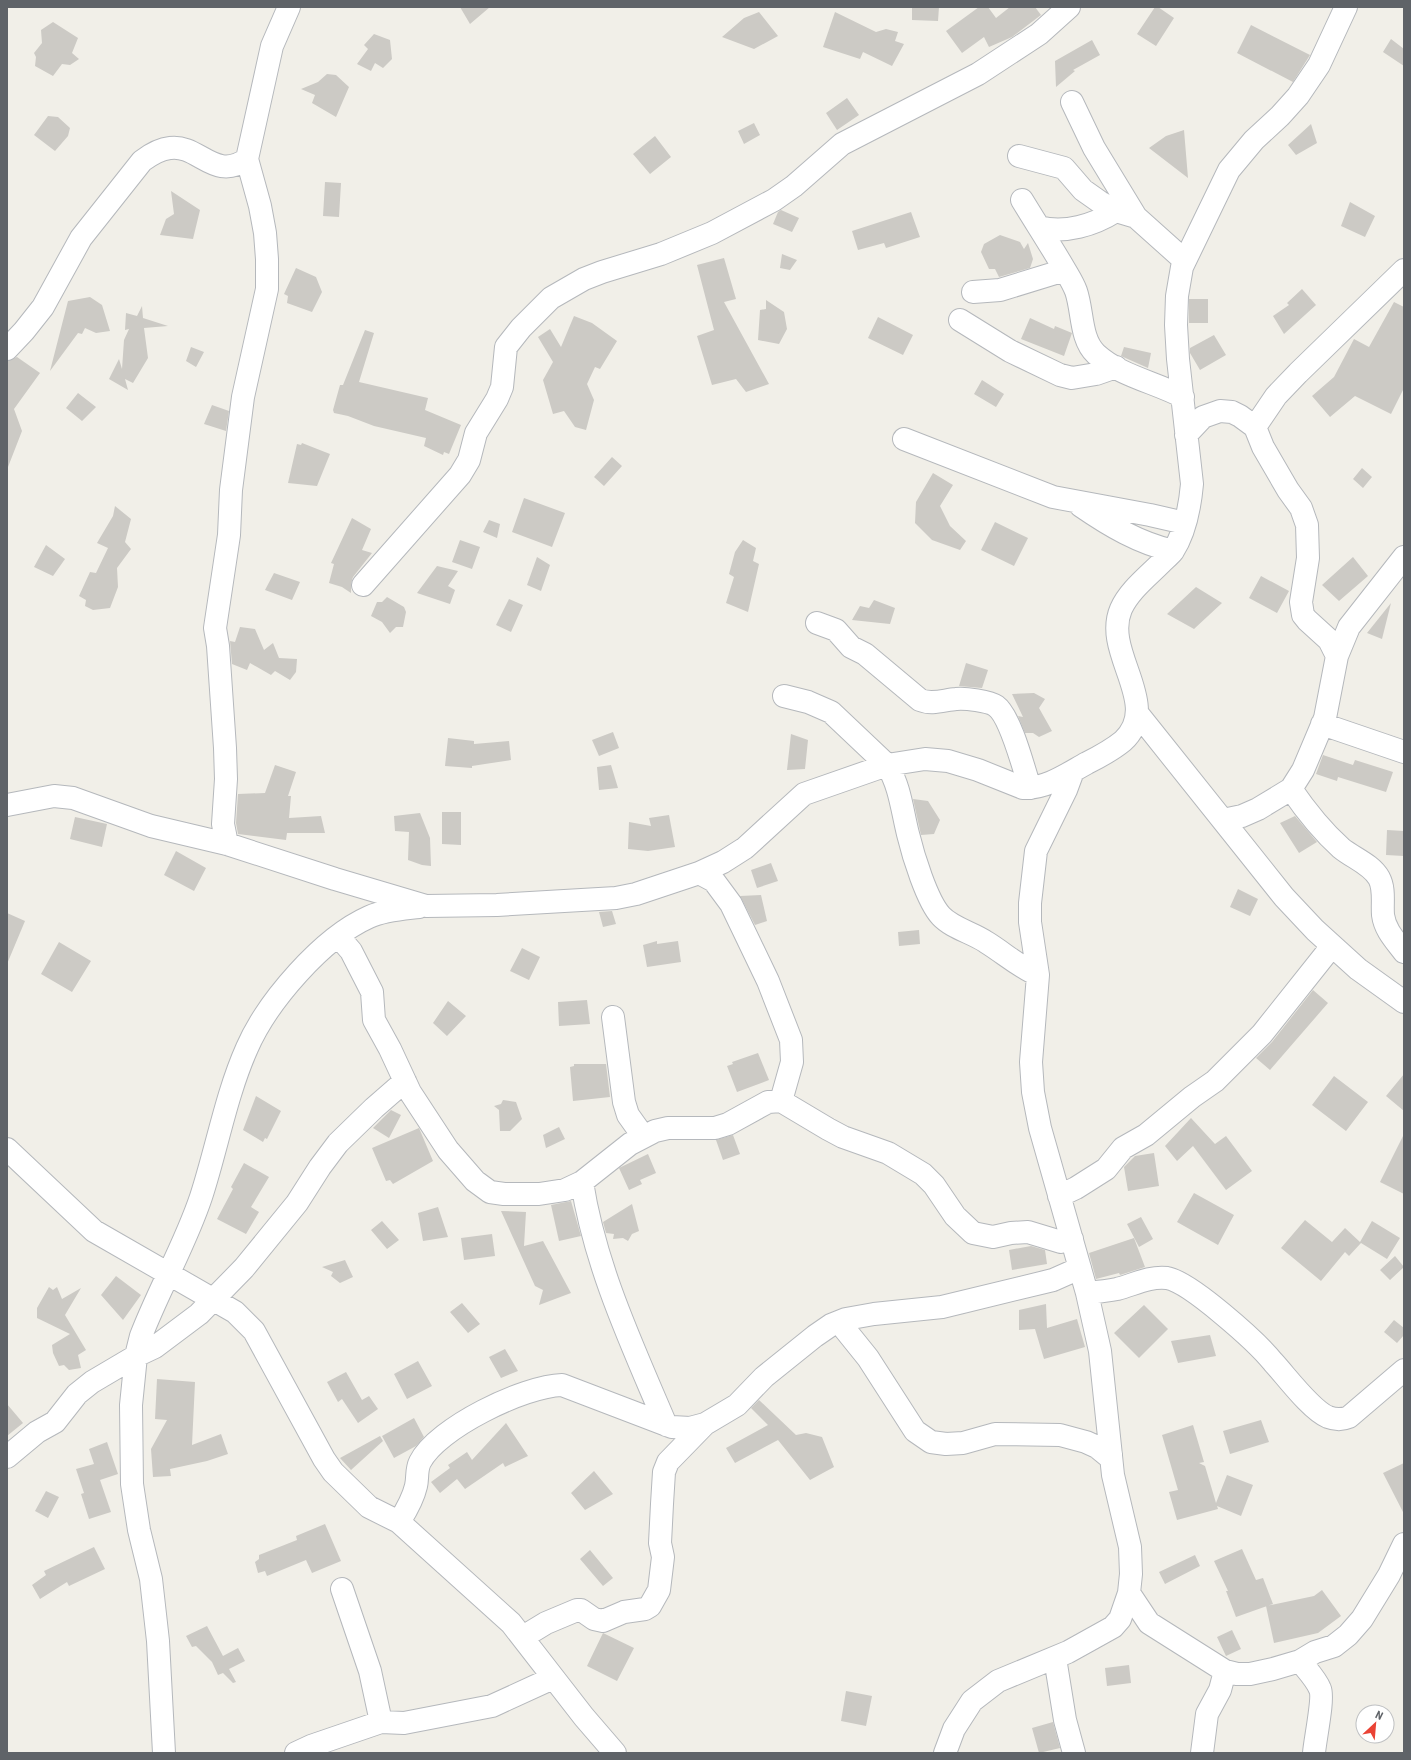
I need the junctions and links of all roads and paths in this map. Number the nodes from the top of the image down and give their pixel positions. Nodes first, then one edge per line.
1 (289, 7) edge
2 (1069, 7) edge
3 (1346, 7) edge
4 (1072, 102) dead end
5 (1019, 156) dead end
6 (247, 159) junction
7 (1022, 200) dead end
8 (1116, 211) junction
9 (1136, 217) junction
10 (1039, 227) junction
11 (1184, 260) junction
12 (1065, 270) junction
13 (1404, 270) edge
14 (973, 292) dead end
15 (960, 320) dead end
16 (7, 349) edge
17 (1116, 367) junction
18 (1183, 397) junction
19 (1255, 427) junction
20 (1186, 435) junction
21 (904, 439) dead end
22 (1075, 502) junction
23 (1185, 524) junction
24 (1173, 551) junction
25 (1404, 557) edge
26 (363, 585) dead end
27 (817, 623) dead end
28 (1337, 656) junction
29 (784, 696) dead end
30 (1138, 714) junction
31 (1322, 724) junction
32 (1404, 752) edge
33 (887, 764) junction
34 (1073, 771) junction
35 (1030, 788) junction
36 (1291, 789) junction
37 (7, 805) edge
38 (1223, 820) junction
39 (227, 844) junction
40 (698, 873) junction
41 (426, 906) junction
42 (338, 936) junction
43 (1332, 946) junction
44 (1404, 952) edge
45 (1038, 974) junction
46 (1404, 1002) edge
47 (612, 1017) dead end
48 (405, 1081) junction
49 (781, 1101) junction
50 (643, 1136) junction
51 (7, 1149) edge
52 (582, 1182) junction
53 (1059, 1196) junction
54 (1072, 1239) junction
55 (1080, 1268) junction
56 (169, 1274) junction
57 (1087, 1293) junction
58 (213, 1300) junction
59 (839, 1322) junction
60 (136, 1356) junction
61 (1404, 1370) edge
62 (705, 1424) junction
63 (666, 1425) junction
64 (1111, 1454) junction
65 (7, 1457) edge
66 (399, 1522) junction
67 (1404, 1544) edge
68 (342, 1589) dead end
69 (1129, 1593) junction
70 (523, 1637) junction
71 (1055, 1658) junction
72 (1300, 1661) junction
73 (1225, 1670) junction
74 (553, 1678) junction
75 (381, 1722) junction
76 (164, 1753) edge
77 (296, 1753) edge
78 (615, 1753) edge
79 (945, 1753) edge
80 (1074, 1753) edge
81 (1202, 1753) edge
82 (1314, 1753) edge

1 - 6 street
2 - 26 street
3 - 11 street
4 - 9 street
5 - 8 street
6 - 16 street
6 - 39 street
7 - 10 street
8 - 9 street
8 - 10 street
9 - 11 street
10 - 12 street
11 - 18 street
12 - 14 street
12 - 17 street
13 - 19 street
15 - 17 street
17 - 18 street
18 - 20 street
19 - 20 street
19 - 28 street
20 - 23 street
21 - 22 street
22 - 23 street
22 - 24 street
23 - 24 street
24 - 30 street
25 - 28 street
27 - 35 street
28 - 31 street
29 - 33 street
30 - 34 street
30 - 38 street
31 - 32 street
31 - 36 street
33 - 35 street
33 - 40 street
33 - 45 street
34 - 35 street
34 - 45 street
36 - 38 street
36 - 44 street
37 - 39 street
38 - 43 street
39 - 41 street
40 - 41 street
40 - 49 street
41 - 42 street
42 - 48 street
42 - 56 street
43 - 46 street
43 - 53 street
45 - 53 street
47 - 50 street
48 - 52 street
48 - 58 street
49 - 50 street
49 - 54 street
50 - 52 street
51 - 56 street
52 - 63 street
53 - 54 street
54 - 55 street
55 - 57 street
55 - 59 street
56 - 58 street
56 - 60 street
57 - 61 street
57 - 64 street
58 - 60 street
58 - 66 street
59 - 62 street
59 - 64 street
60 - 65 street
60 - 76 street
62 - 63 street
62 - 70 street
63 - 66 street
64 - 69 street
66 - 70 street
67 - 72 street
68 - 75 street
69 - 71 street
69 - 73 street
70 - 74 street
71 - 79 street
71 - 80 street
72 - 73 street
72 - 82 street
73 - 81 street
74 - 75 street
74 - 78 street
75 - 77 street

